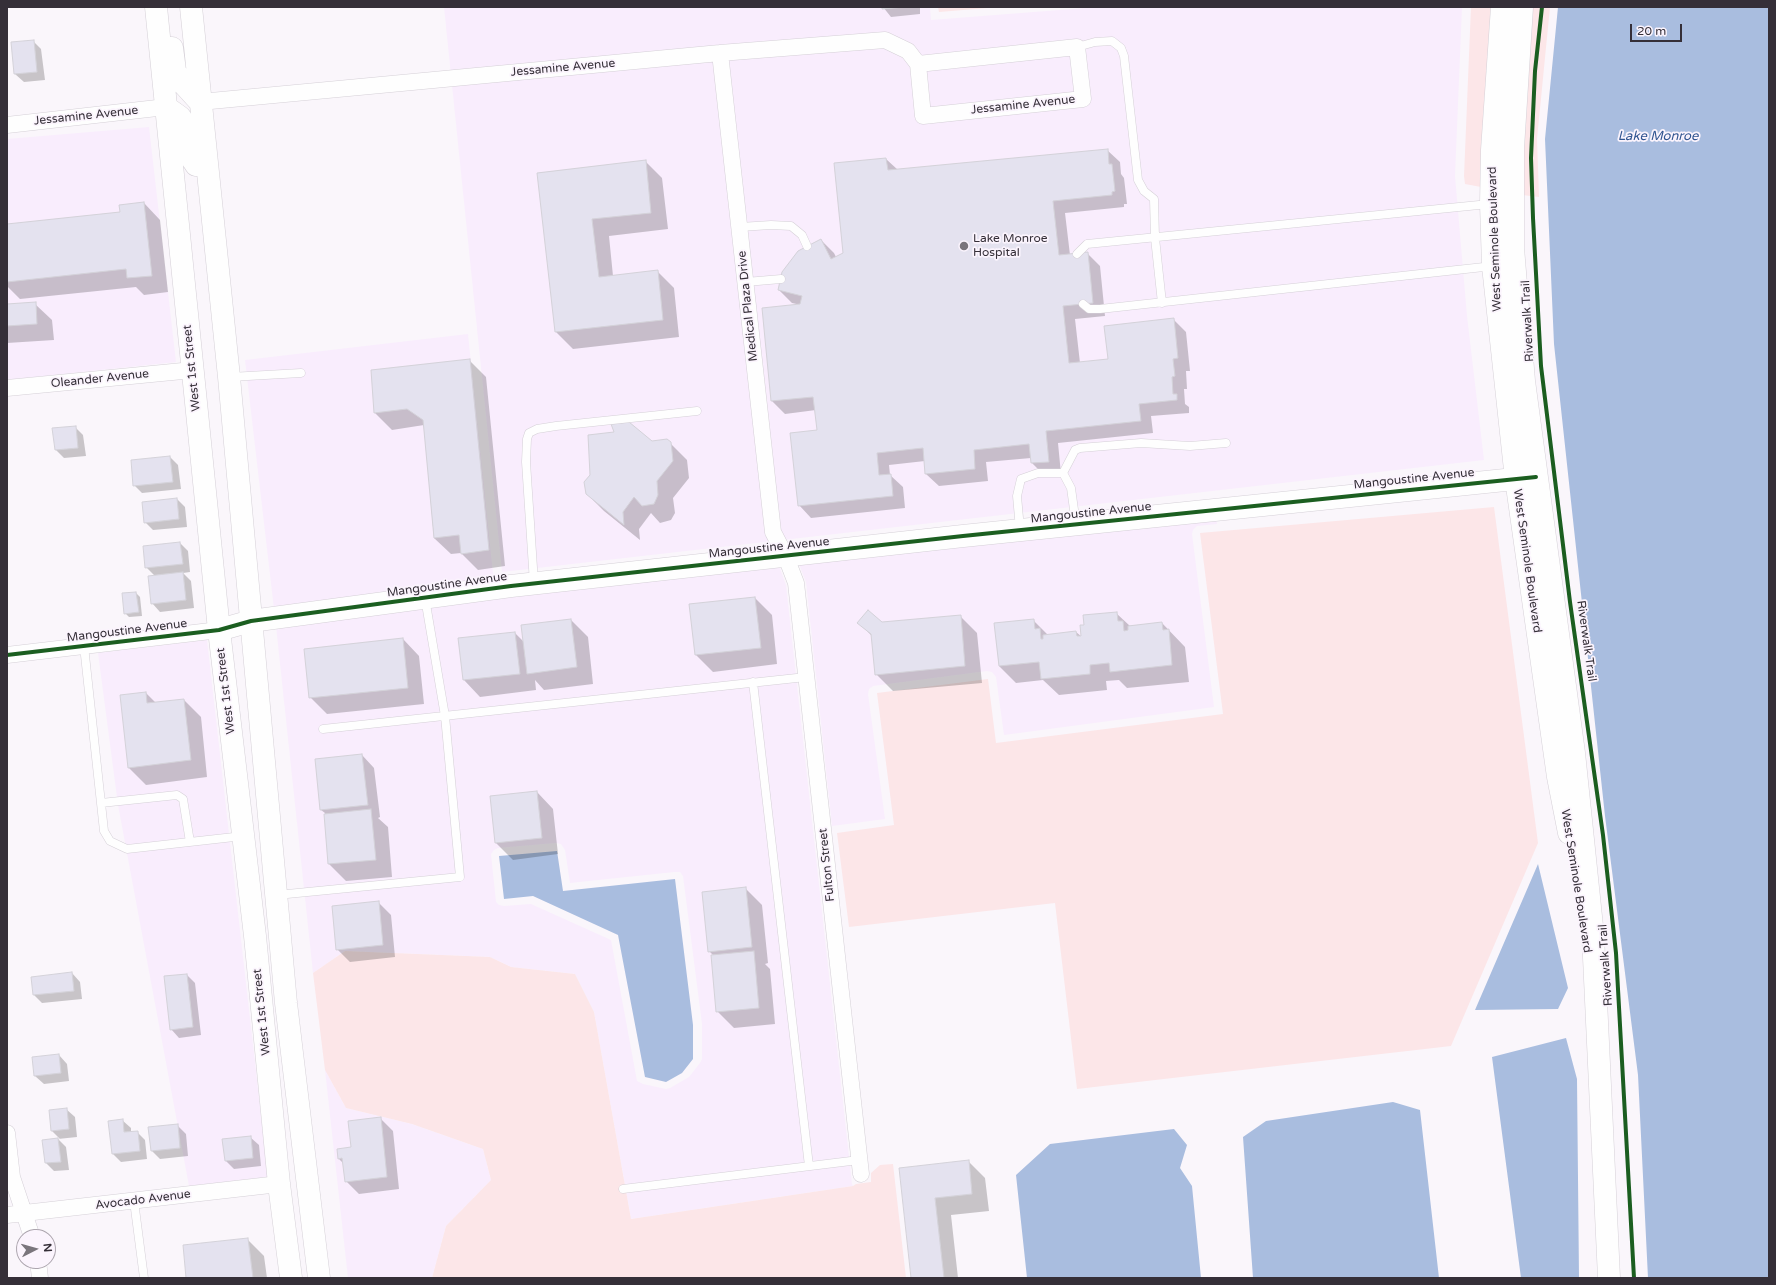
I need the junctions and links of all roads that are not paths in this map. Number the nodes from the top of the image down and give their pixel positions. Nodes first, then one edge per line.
1 (156, 7) edge
2 (167, 7) edge
3 (191, 7) edge
4 (1502, 7) edge
5 (1522, 7) edge
6 (1077, 47) junction
7 (720, 53) junction
8 (918, 64) junction
9 (200, 102) junction
10 (166, 107) junction
11 (7, 124) edge
12 (210, 190) junction
13 (1504, 223) junction
14 (740, 228) junction
15 (1155, 238) junction
16 (807, 246) dead end
17 (1077, 254) dead end
18 (1494, 266) junction
19 (781, 279) dead end
20 (746, 282) junction
21 (1162, 303) junction
22 (1083, 304) dead end
23 (193, 370) junction
24 (301, 373) dead end
25 (229, 377) junction
26 (7, 388) edge
27 (697, 411) dead end
28 (1226, 443) dead end
29 (1063, 473) junction
30 (1526, 478) junction
31 (1076, 524) junction
32 (1020, 530) junction
33 (786, 557) junction
34 (534, 584) junction
35 (425, 598) junction
36 (251, 621) junction
37 (219, 630) junction
38 (84, 646) junction
39 (7, 655) edge
40 (806, 677) junction
41 (753, 682) junction
42 (445, 716) junction
43 (323, 729) dead end
44 (101, 803) junction
45 (243, 836) junction
46 (190, 842) junction
47 (276, 895) junction
48 (7, 1133) edge
49 (809, 1166) junction
50 (860, 1167) joint
51 (279, 1184) junction
52 (623, 1189) dead end
53 (134, 1201) junction
54 (24, 1214) junction
55 (7, 1215) edge
56 (29, 1229) edge
57 (318, 1270) edge
58 (144, 1278) edge
59 (291, 1278) edge
60 (1609, 1278) edge

1 - 10 main road, West 1st Street
2 - 9 main road
3 - 9 main road, West 1st Street
4 - 13 main road, West Seminole Boulevard
5 - 13 main road, West Seminole Boulevard
6 - 8 street
6 - 8 street, Jessamine Avenue
6 - 15 lane
7 - 8 street, Jessamine Avenue
7 - 9 street, Jessamine Avenue
7 - 14 street, Medical Plaza Drive
9 - 12 main road, West 1st Street
10 - 11 street, Jessamine Avenue
10 - 12 main road
10 - 23 main road, West 1st Street
12 - 25 main road, West 1st Street
13 - 15 lane
13 - 18 main road, West Seminole Boulevard
13 - 18 lane
13 - 30 main road, West Seminole Boulevard
14 - 16 lane
14 - 20 street, Medical Plaza Drive
15 - 17 lane
15 - 21 lane
18 - 21 lane
18 - 30 main road, West Seminole Boulevard
19 - 20 lane
20 - 33 street, Medical Plaza Drive
21 - 22 lane
23 - 26 street, Oleander Avenue
23 - 37 main road, West 1st Street
24 - 25 lane
25 - 36 main road, West 1st Street
27 - 34 lane
28 - 29 lane
29 - 31 lane
29 - 32 lane
30 - 31 main road, Mangoustine Avenue
30 - 60 main road, West Seminole Boulevard
31 - 32 main road, Mangoustine Avenue
32 - 33 main road, Mangoustine Avenue
33 - 34 main road, Mangoustine Avenue
33 - 40 street, Fulton Street
34 - 35 main road, Mangoustine Avenue
35 - 36 main road, Mangoustine Avenue
35 - 42 lane
36 - 37 main road, Mangoustine Avenue
36 - 47 main road, West 1st Street
37 - 38 street, Mangoustine Avenue
37 - 45 main road, West 1st Street
38 - 39 street, Mangoustine Avenue
38 - 44 lane
40 - 41 lane
40 - 50 street, Fulton Street
41 - 42 lane
41 - 49 lane
42 - 43 lane
42 - 47 lane
44 - 46 lane
44 - 46 lane
45 - 46 lane
45 - 51 main road, West 1st Street
47 - 57 main road, West 1st Street
48 - 54 street
49 - 50 lane
49 - 52 lane
51 - 53 street, Avocado Avenue
51 - 57 main road
51 - 59 main road, West 1st Street
53 - 54 street, Avocado Avenue
53 - 58 lane
54 - 55 street, Avocado Avenue
54 - 56 street

